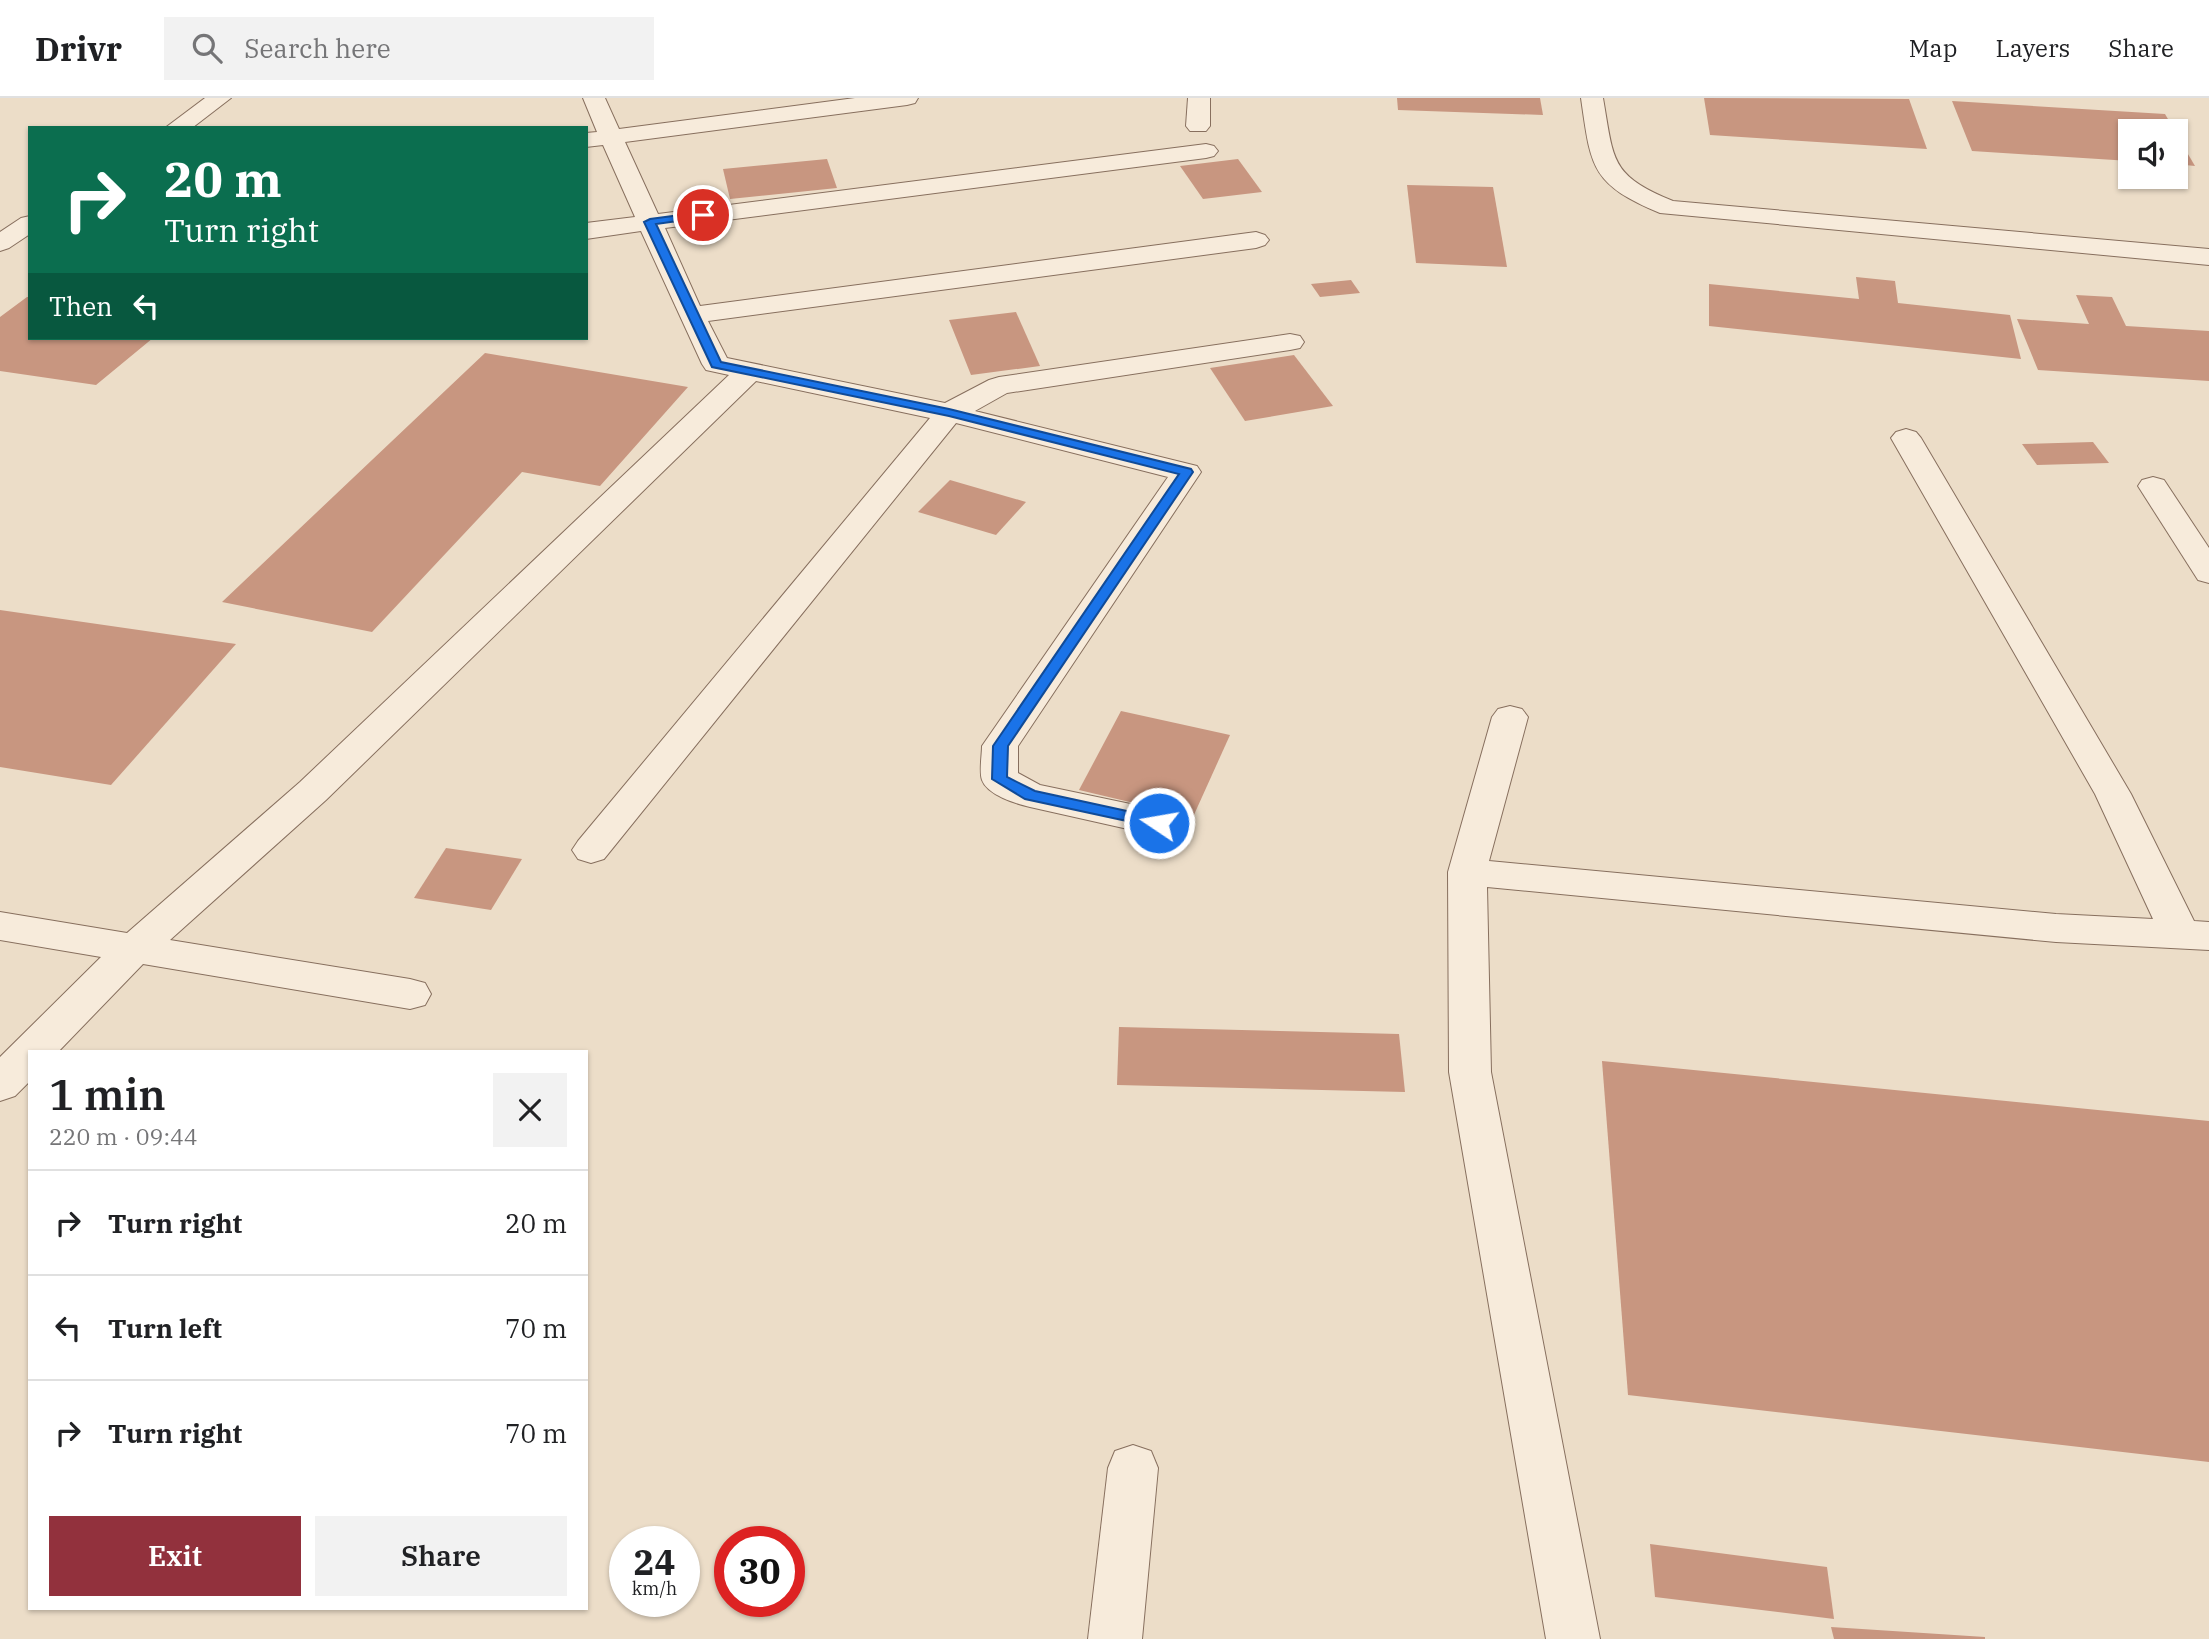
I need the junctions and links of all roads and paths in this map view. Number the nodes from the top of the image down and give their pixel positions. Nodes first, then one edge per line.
1 (219, 98) edge
2 (594, 98) edge
3 (907, 98) edge
4 (1199, 98) edge
5 (1592, 98) edge
6 (179, 126) edge
7 (1198, 126) dead end
8 (612, 137) junction
9 (588, 140) edge
10 (1206, 151) dead end
11 (650, 222) junction
12 (28, 224) edge
13 (588, 231) edge
14 (1256, 240) dead end
15 (0, 243) edge
16 (2209, 257) edge
17 (691, 315) junction
18 (1290, 342) dead end
19 (750, 371) junction
20 (949, 413) junction
21 (1906, 438) dead end
22 (2153, 486) dead end
23 (2209, 573) edge
24 (1510, 717) dead end
25 (1159, 823) dead end
26 (591, 850) dead end
27 (1468, 872) junction
28 (0, 926) edge
29 (2194, 934) edge
30 (134, 949) junction
31 (410, 994) dead end
32 (34, 1050) edge
33 (28, 1056) edge
34 (0, 1084) edge
35 (1133, 1468) dead end
36 (1115, 1639) edge
37 (1573, 1639) edge

1 - 6 street
2 - 8 street
3 - 8 street
4 - 7 street
5 - 16 street
8 - 9 street
8 - 11 street
10 - 11 street
11 - 13 street
11 - 17 street
12 - 15 street
14 - 17 street
17 - 19 street
18 - 20 street
19 - 20 street
19 - 30 street
20 - 25 street
20 - 26 street
21 - 29 street
22 - 23 street
24 - 27 street
27 - 29 street
27 - 37 street
28 - 30 street
30 - 31 street
30 - 32 street
33 - 34 street
35 - 36 street

